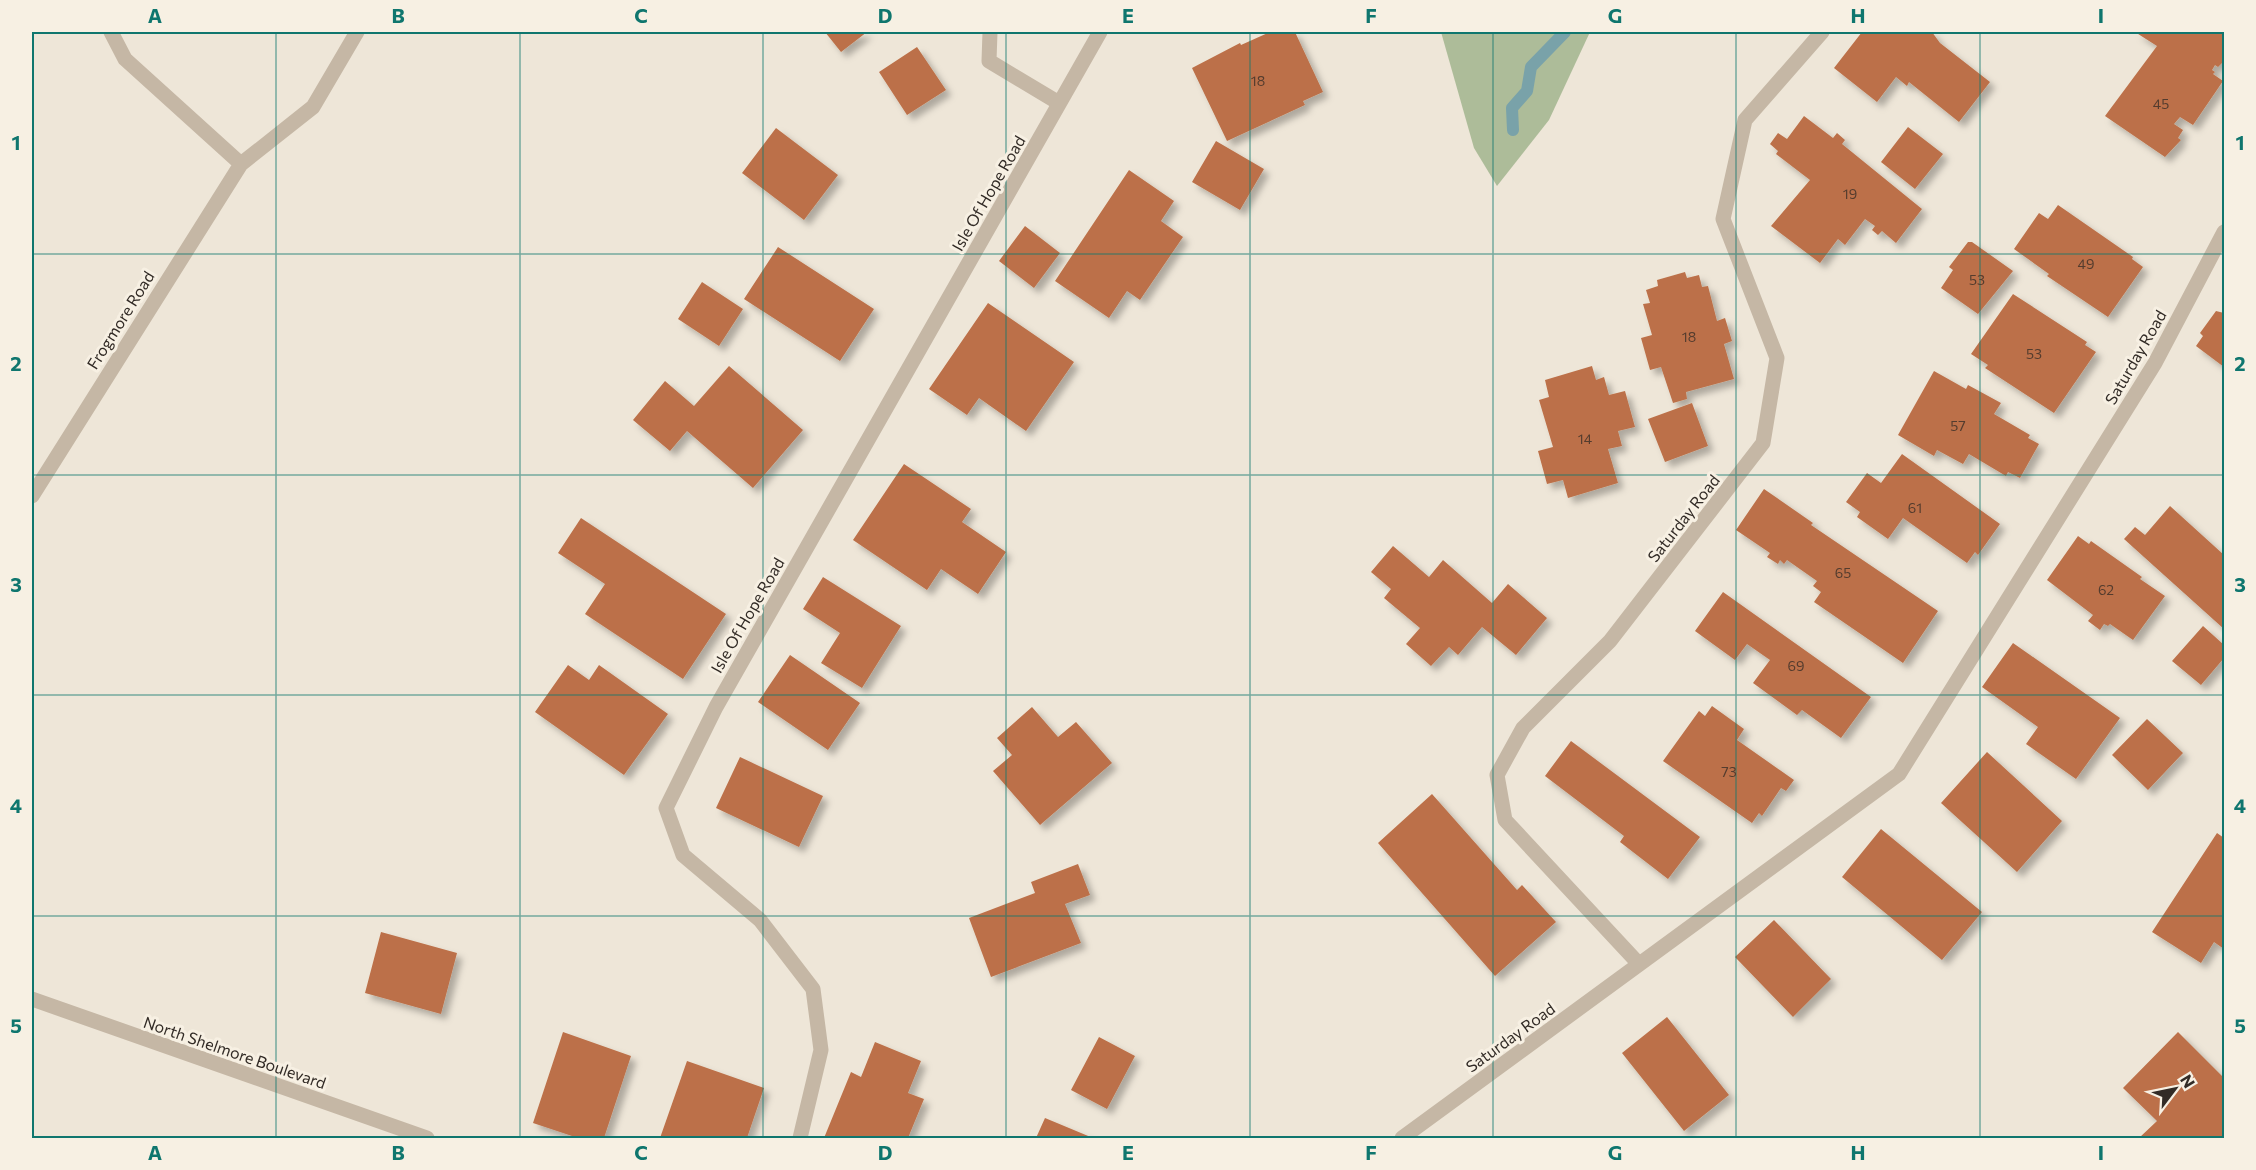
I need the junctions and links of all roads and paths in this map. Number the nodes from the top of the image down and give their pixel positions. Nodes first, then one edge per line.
1 (111, 32) edge
2 (357, 32) edge
3 (990, 32) edge
4 (1100, 32) edge
5 (1821, 32) edge
6 (1059, 103) junction
7 (241, 164) junction
8 (2224, 232) edge
9 (32, 496) edge
10 (1639, 964) junction
11 (32, 999) edge
12 (427, 1138) edge
13 (800, 1138) edge
14 (1402, 1138) edge

1 - 7 street
2 - 7 street, Frogmore Road
3 - 6 street
4 - 6 street, Isle Of Hope Road
5 - 10 street, Saturday Road
6 - 13 street, Isle Of Hope Road
7 - 9 street, Frogmore Road
8 - 10 street, Saturday Road
10 - 14 street, Saturday Road
11 - 12 street, North Shelmore Boulevard

